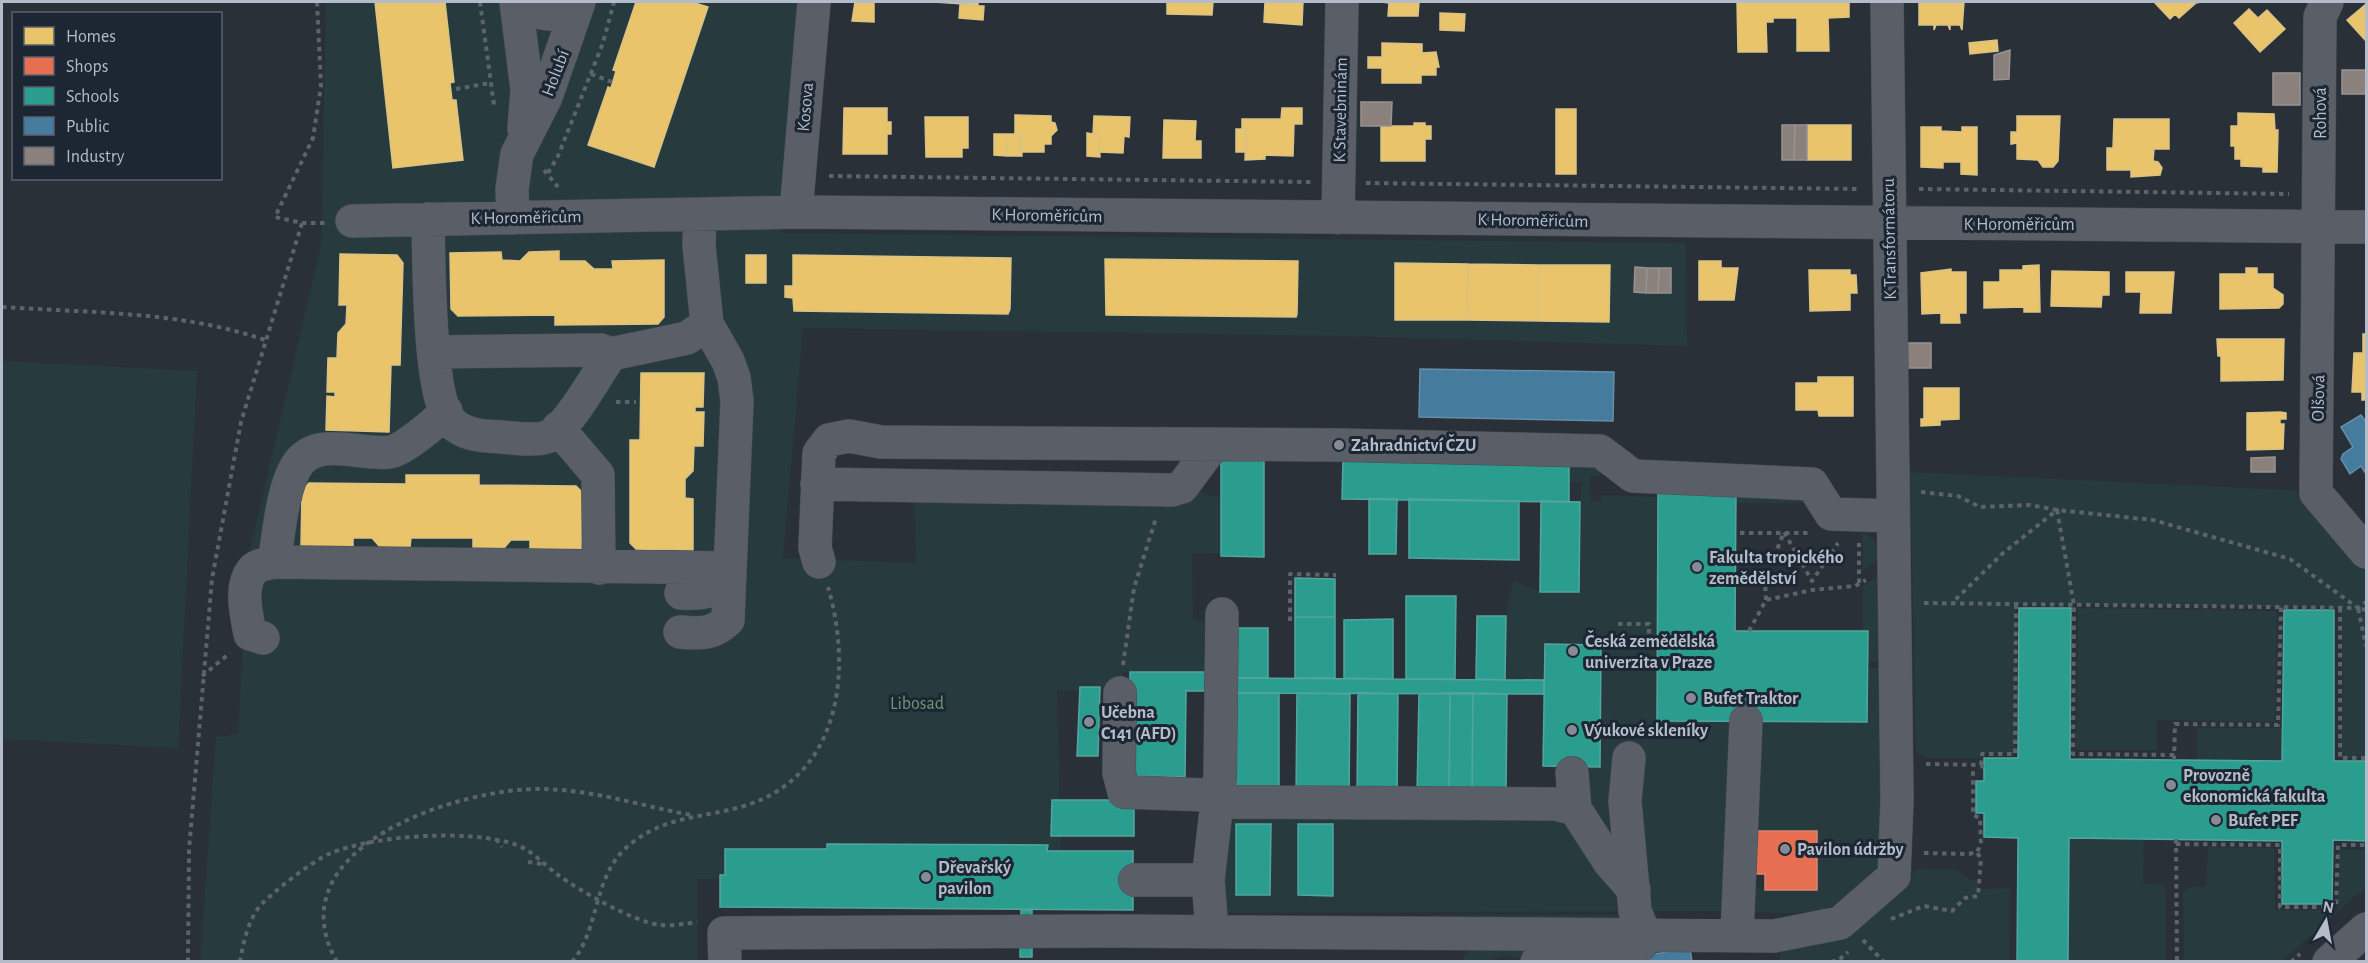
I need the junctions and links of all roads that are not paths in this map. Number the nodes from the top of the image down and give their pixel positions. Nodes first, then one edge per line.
1 (516, 2) edge
2 (525, 2) edge
3 (572, 2) edge
4 (579, 2) edge
5 (814, 2) edge
6 (1342, 2) edge
7 (1887, 2) edge
8 (2317, 7) edge
9 (519, 148) junction
10 (796, 212) junction
11 (700, 214) junction
12 (513, 218) junction
13 (1338, 218) junction
14 (428, 219) junction
15 (352, 221) dead end
16 (1889, 223) junction
17 (2320, 226) junction
18 (2367, 227) edge
19 (708, 324) junction
20 (435, 352) junction
21 (611, 354) junction
22 (446, 411) junction
23 (558, 428) junction
24 (1214, 444) junction
25 (817, 484) junction
26 (1892, 516) junction
27 (2367, 552) edge
28 (274, 562) junction
29 (819, 562) road end
30 (599, 568) junction
31 (730, 573) junction
32 (681, 593) dead end
33 (1222, 614) dead end
34 (681, 632) dead end
35 (256, 636) road end
36 (1120, 693) road end
37 (1746, 722) dead end
38 (1629, 758) dead end
39 (1572, 773) dead end
40 (1217, 802) junction
41 (1575, 809) junction
42 (1135, 880) dead end
43 (1208, 880) junction
44 (1634, 890) junction
45 (2367, 929) edge
46 (1212, 931) junction
47 (1644, 933) junction
48 (1737, 935) junction
49 (724, 947) edge
50 (1443, 948) edge
51 (1538, 962) edge
52 (2329, 962) edge

1 - 9 street, Holubí
2 - 3 street
4 - 9 street, Holubí
5 - 10 street, Kosova
6 - 13 street, K Stavebninám
7 - 16 street, K Transformátoru
8 - 17 street, Rohová
9 - 12 street, Holubí
10 - 11 street, K Horoměřicům
10 - 13 street, K Horoměřicům
11 - 12 street, K Horoměřicům
11 - 19 street
12 - 14 street, K Horoměřicům
13 - 16 street, K Horoměřicům
14 - 15 street, K Horoměřicům
14 - 20 street
16 - 17 street, K Horoměřicům
16 - 26 street, K Transformátoru
17 - 18 street, K Horoměřicům
17 - 27 street, Olšová
19 - 21 street
19 - 31 street
20 - 21 street
20 - 22 street
21 - 23 street
22 - 23 street
22 - 28 street
23 - 30 street
24 - 25 street
24 - 25 street
24 - 26 street
25 - 29 street
26 - 48 street, K Transformátoru
28 - 30 street
28 - 35 street
30 - 31 street
31 - 32 street
31 - 34 street
33 - 40 street
36 - 40 street
37 - 48 street
38 - 44 street
39 - 41 street
40 - 41 street
40 - 43 street
41 - 44 street
42 - 43 street
43 - 46 street
44 - 47 street
45 - 52 street
46 - 49 street, K Transformátoru
46 - 50 street, K Transformátoru
47 - 48 street, K Transformátoru
47 - 50 street, K Transformátoru
47 - 51 street

